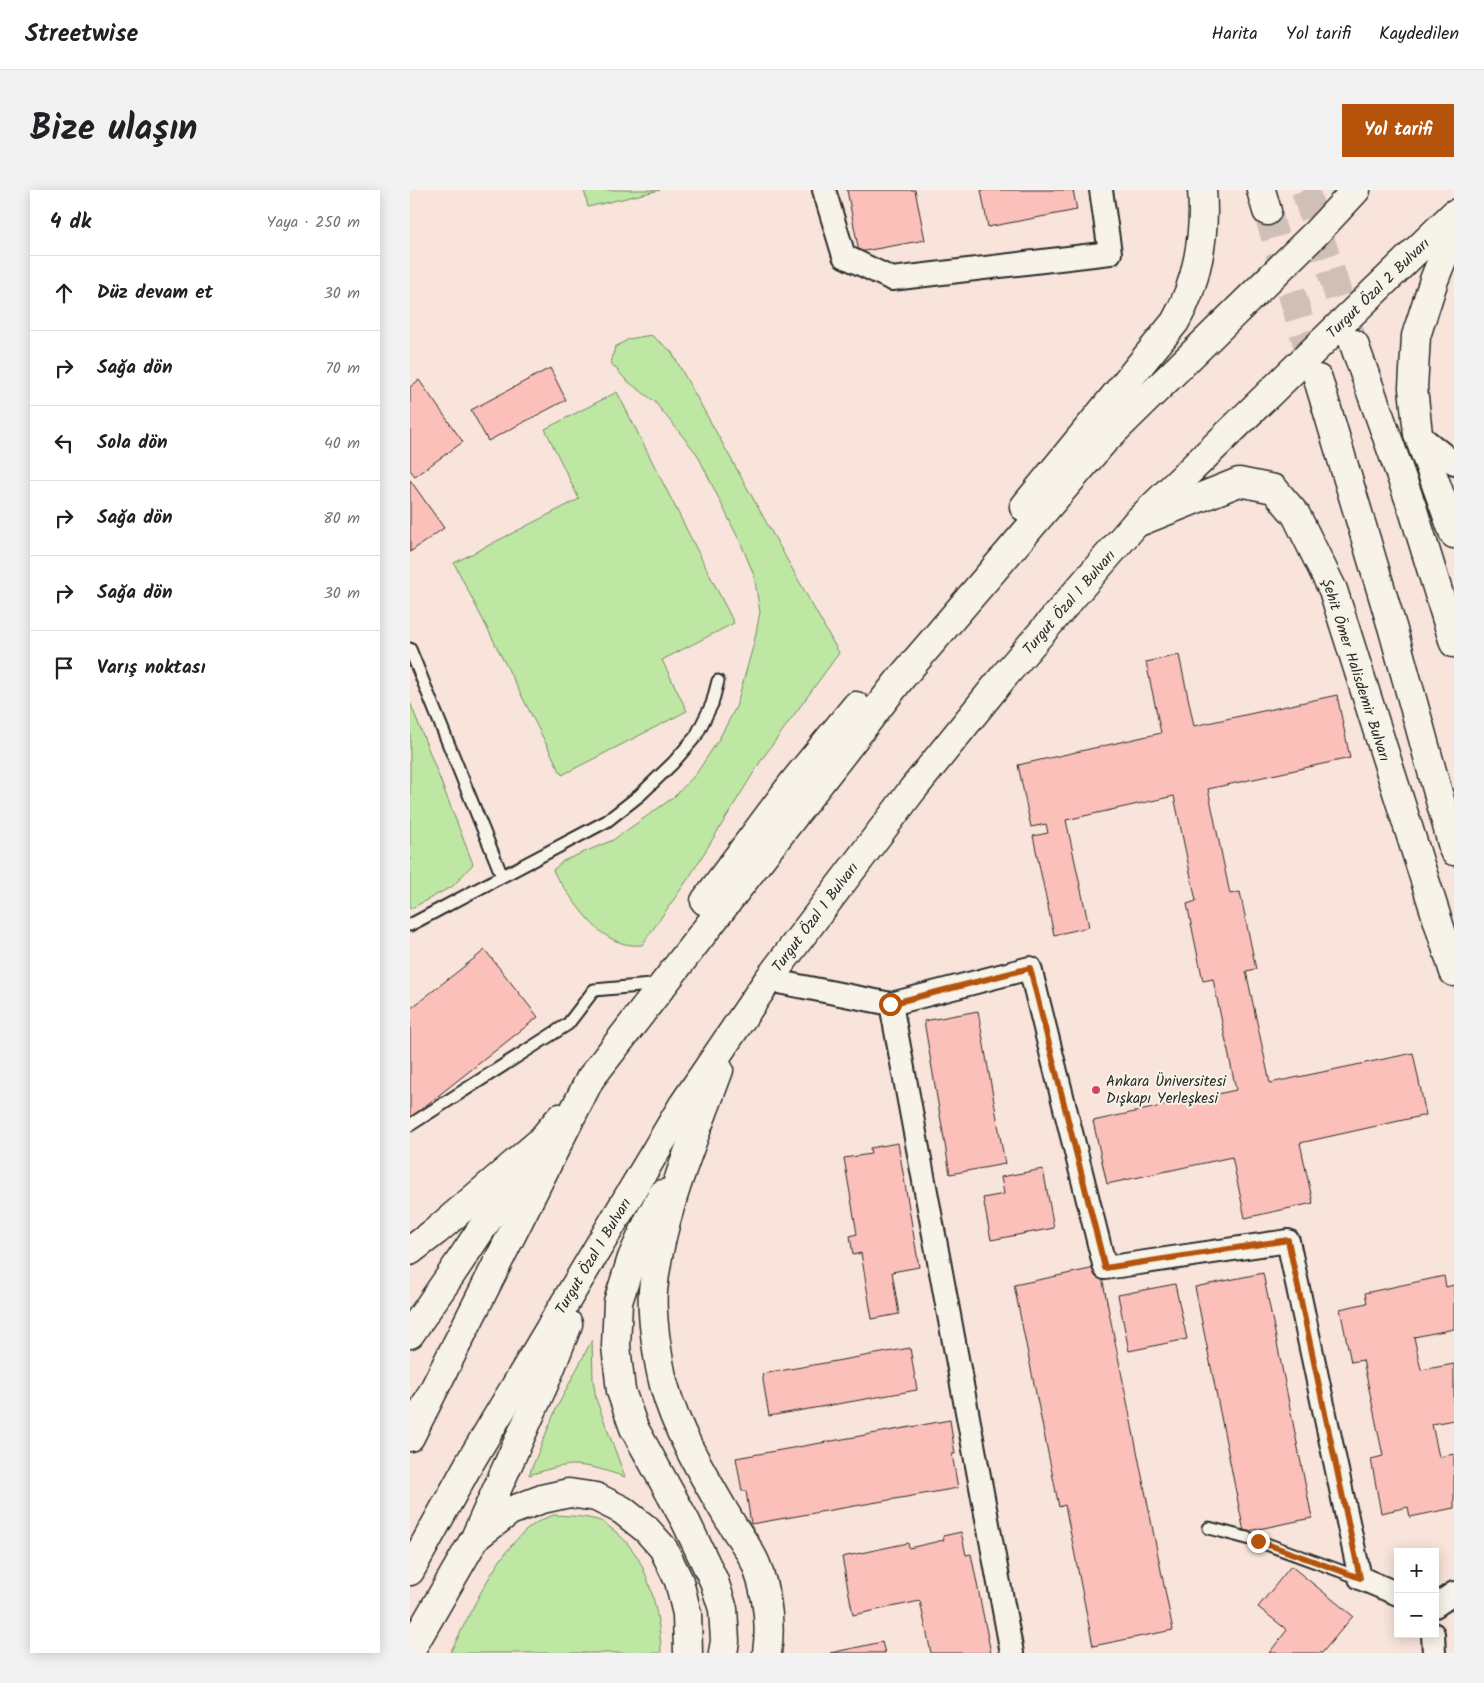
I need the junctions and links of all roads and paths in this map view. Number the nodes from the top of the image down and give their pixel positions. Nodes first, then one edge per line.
1 (824, 190) edge
2 (1101, 190) edge
3 (1202, 190) edge
4 (1356, 190) edge
5 (1454, 214) edge
6 (1454, 230) edge
7 (1323, 341) joint
8 (1354, 344) tunnel mouth
9 (1318, 379) tunnel mouth
10 (1418, 434) junction
11 (1454, 463) edge
12 (1136, 523) junction
13 (1454, 534) edge
14 (1454, 643) edge
15 (410, 649) edge
16 (718, 681) dead end
17 (1454, 851) edge
18 (502, 876) junction
19 (410, 925) edge
20 (1454, 972) edge
21 (768, 980) junction
22 (651, 985) junction
23 (890, 1004) junction
24 (733, 1032) junction
25 (590, 1079) junction
26 (410, 1126) edge
27 (694, 1138) junction
28 (540, 1142) junction
29 (436, 1230) junction
30 (410, 1241) edge
31 (601, 1243) junction
32 (410, 1251) edge
33 (410, 1334) edge
34 (410, 1437) edge
35 (1209, 1528) dead end
36 (474, 1538) junction
37 (410, 1571) edge
38 (1360, 1578) junction
39 (1396, 1593) edge
40 (1454, 1594) edge
41 (1439, 1603) edge
42 (1433, 1638) edge
43 (410, 1651) edge
44 (688, 1653) edge
45 (724, 1653) edge
46 (767, 1653) edge
47 (1012, 1653) edge
48 (1434, 1653) edge

1 - 2 street
3 - 22 main road
4 - 25 main road
5 - 7 main road, Turgut Özal 2 Bulvarı
6 - 10 main road
7 - 12 main road, Turgut Özal 1 Bulvarı
8 - 14 main road
9 - 17 main road
10 - 11 street
10 - 13 main road
12 - 20 main road, Şehit Ömer Halisdemir Bulvarı
12 - 21 main road, Turgut Özal 1 Bulvarı
15 - 18 lane
16 - 18 lane
18 - 19 lane
21 - 23 street
21 - 24 main road, Turgut Özal 1 Bulvarı
22 - 25 main road
22 - 26 lane
23 - 38 street
23 - 47 street
24 - 27 main road
24 - 31 main road, Turgut Özal 1 Bulvarı
25 - 28 main road
25 - 34 main road
27 - 45 main road
27 - 46 main road
28 - 29 main road
28 - 33 main road
29 - 30 main road
29 - 32 main road
31 - 36 main road
31 - 37 main road, Turgut Özal 1 Bulvarı
35 - 38 lane
36 - 43 main road
36 - 44 main road
38 - 39 street
40 - 41 street
42 - 48 street

